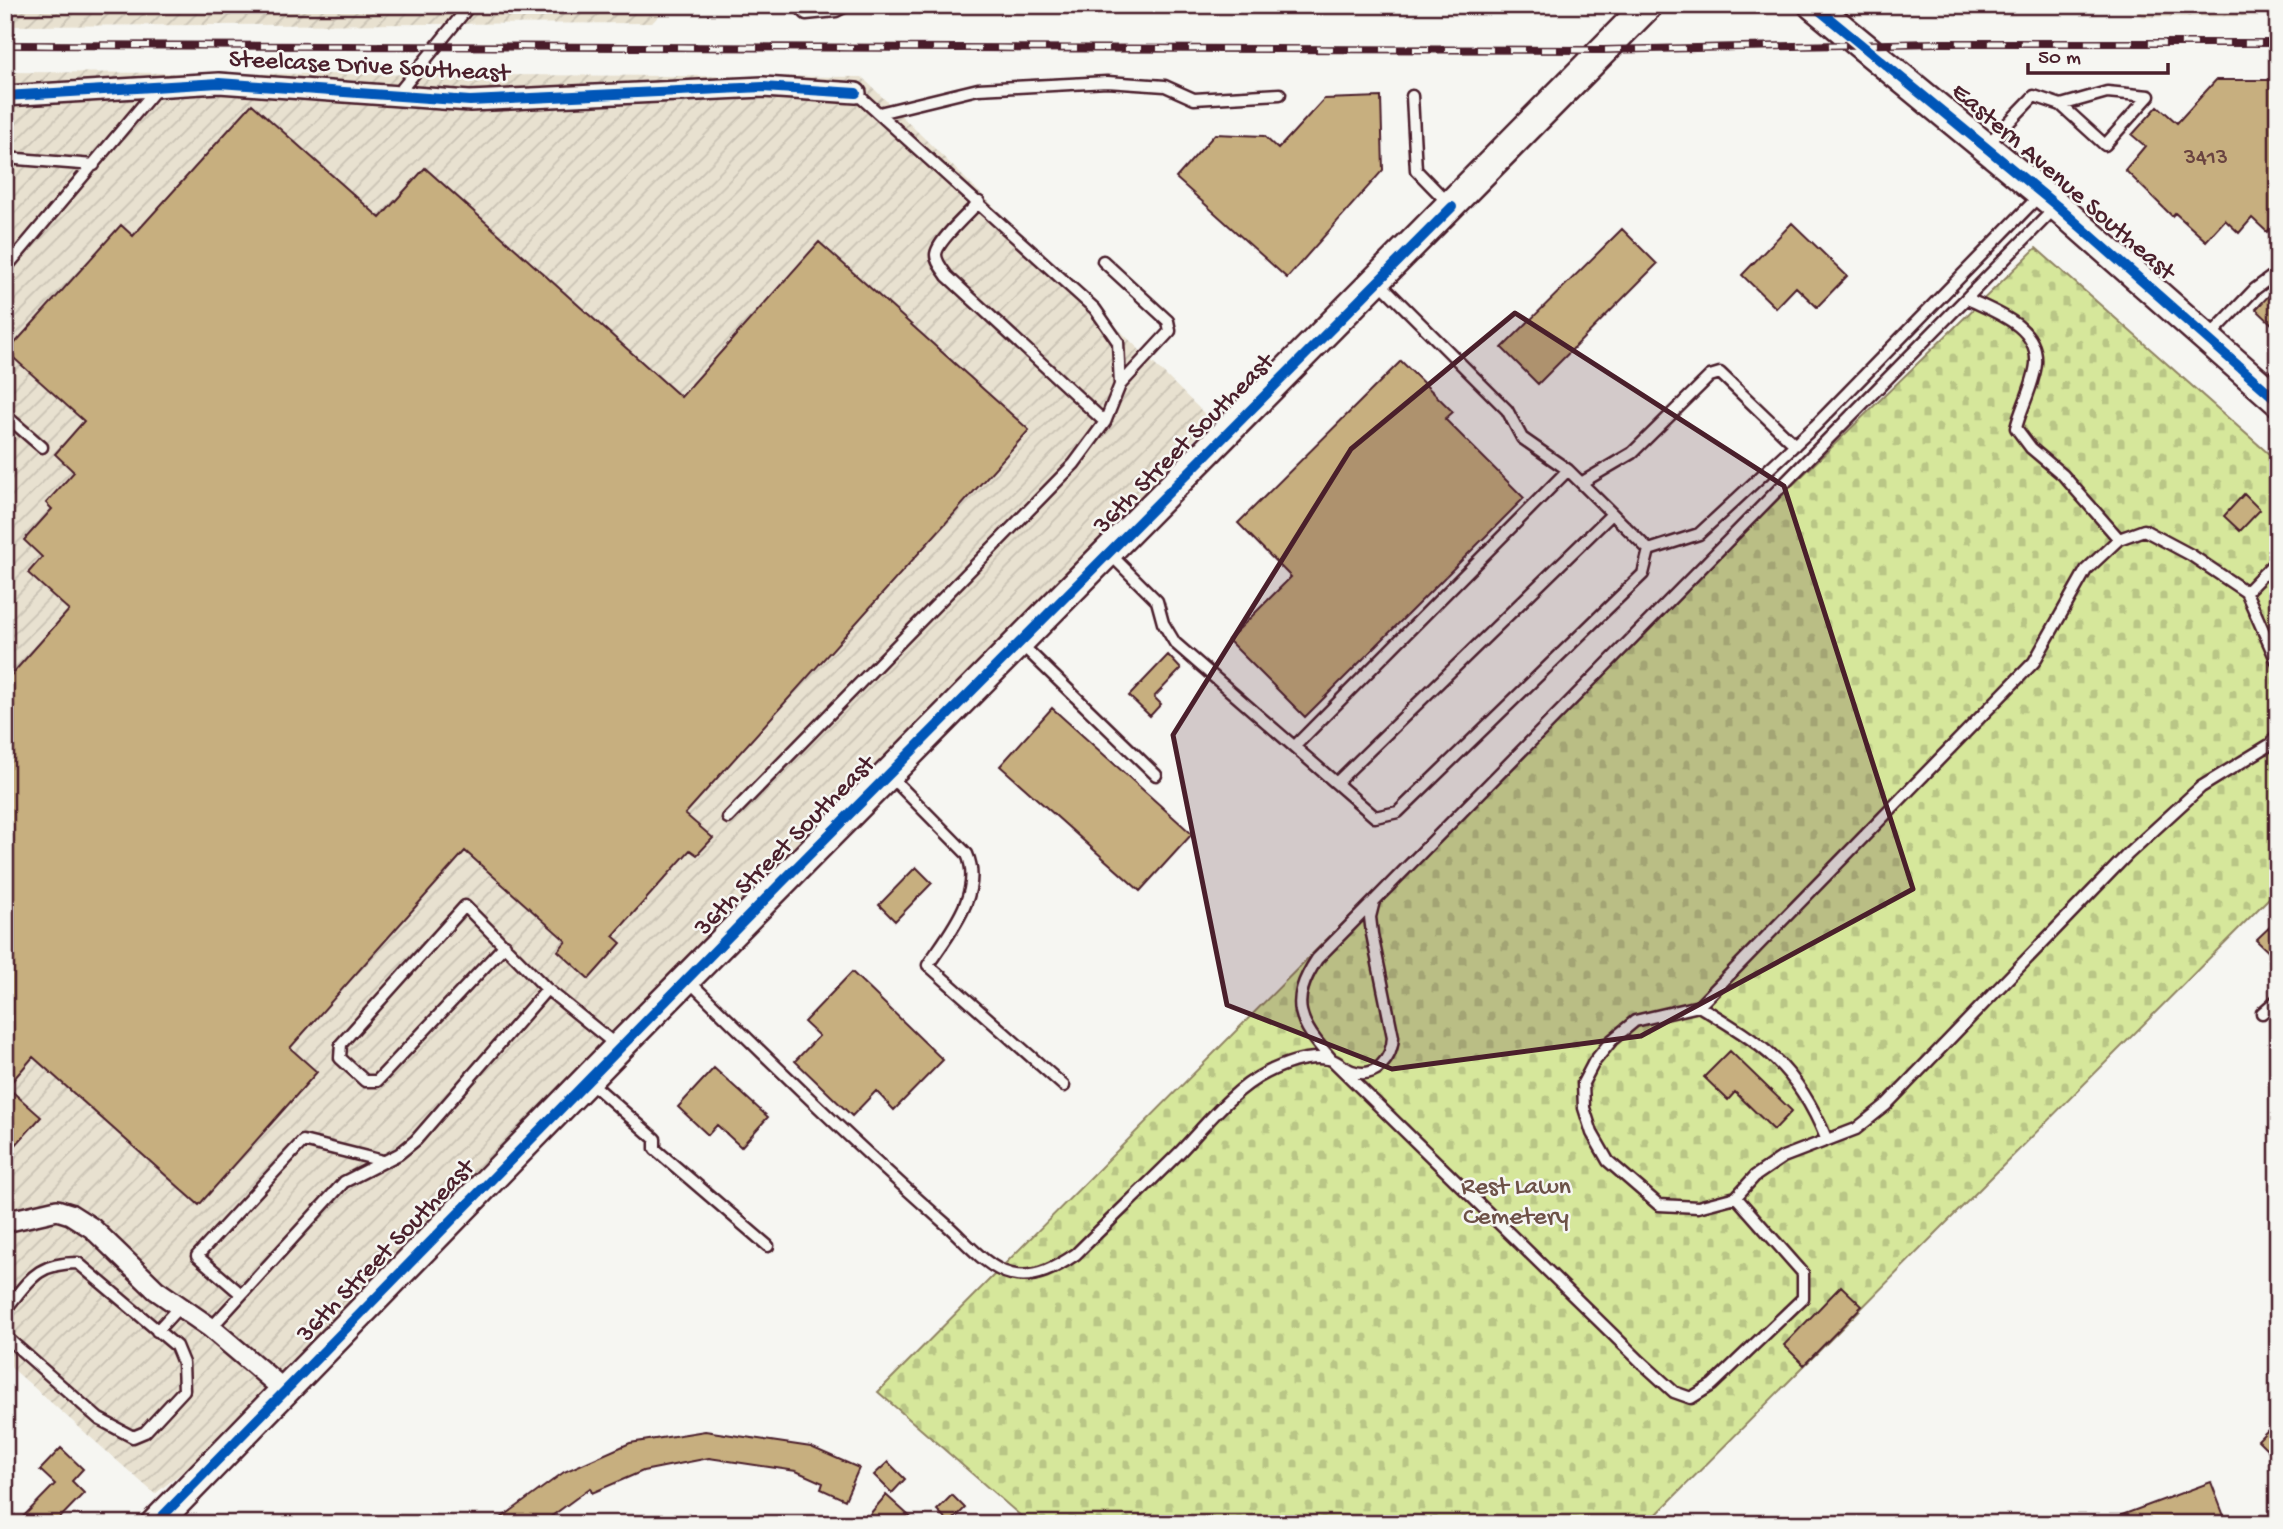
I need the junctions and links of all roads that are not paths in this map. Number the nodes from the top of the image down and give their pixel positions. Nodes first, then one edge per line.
1 (470, 5) edge
2 (797, 5) edge
3 (848, 5) edge
4 (1813, 5) edge
5 (1638, 12) edge
6 (159, 87) junction
7 (856, 93) joint
8 (1280, 94) dead end
9 (5, 96) edge
10 (396, 96) junction
11 (1412, 96) dead end
12 (2062, 105) junction
13 (879, 113) junction
14 (1986, 146) junction
15 (5, 158) edge
16 (94, 164) junction
17 (2049, 200) junction
18 (979, 202) junction
19 (1452, 207) junction
20 (1103, 261) dead end
21 (5, 270) edge
22 (2278, 272) edge
23 (1378, 282) junction
24 (1968, 299) junction
25 (2207, 339) junction
26 (1120, 385) junction
27 (2273, 387) edge
28 (5, 415) edge
29 (1105, 422) junction
30 (1796, 445) junction
31 (42, 447) dead end
32 (1568, 470) junction
33 (1581, 483) junction
34 (1612, 514) junction
35 (2119, 539) junction
36 (1649, 550) junction
37 (1110, 553) junction
38 (2278, 559) edge
39 (2246, 592) junction
40 (1021, 643) junction
41 (2278, 664) edge
42 (2278, 733) edge
43 (1295, 746) junction
44 (890, 775) junction
45 (1156, 775) dead end
46 (1336, 783) junction
47 (728, 818) dead end
48 (1374, 901) junction
49 (505, 945) junction
50 (687, 978) junction
51 (547, 989) junction
52 (2278, 999) edge
53 (1699, 1006) junction
54 (2262, 1013) dead end
55 (619, 1047) junction
56 (1331, 1059) junction
57 (588, 1080) junction
58 (1065, 1086) dead end
59 (1826, 1138) junction
60 (383, 1161) junction
61 (1736, 1197) junction
62 (5, 1222) edge
63 (768, 1246) dead end
64 (242, 1294) junction
65 (179, 1307) junction
66 (5, 1310) edge
67 (211, 1328) junction
68 (157, 1331) junction
69 (5, 1336) edge
70 (284, 1390) junction
71 (155, 1524) edge

1 - 10 lane
2 - 3 lane
4 - 14 street, Eastern Avenue Southeast
5 - 19 street, 36th Street Southeast
6 - 9 street, Steelcase Drive Southeast
6 - 10 street, Steelcase Drive Southeast
6 - 16 lane
7 - 10 street, Steelcase Drive Southeast
7 - 13 lane
8 - 13 lane
11 - 19 lane
12 - 12 lane
12 - 14 lane
13 - 18 lane
14 - 17 street, Eastern Avenue Southeast
15 - 16 lane
16 - 21 lane
17 - 24 lane
17 - 25 street, Eastern Avenue Southeast
17 - 30 lane
18 - 26 lane
18 - 29 lane
19 - 23 street, 36th Street Southeast
20 - 26 lane
22 - 25 lane
23 - 32 lane
23 - 37 street, 36th Street Southeast
24 - 35 lane
24 - 48 lane
25 - 27 street, Eastern Avenue Southeast
26 - 29 lane
28 - 31 lane
29 - 47 lane
30 - 33 lane
30 - 36 lane
32 - 33 lane
32 - 43 lane
33 - 34 lane
34 - 36 lane
34 - 46 lane
35 - 39 lane
35 - 53 lane
36 - 46 lane
37 - 40 street, 36th Street Southeast
37 - 43 lane
38 - 39 lane
39 - 41 lane
40 - 44 street, 36th Street Southeast
40 - 45 lane
42 - 59 lane
43 - 46 lane
44 - 50 street, 36th Street Southeast
44 - 58 lane
48 - 56 lane
48 - 56 lane
49 - 49 lane
49 - 51 lane
50 - 55 street, 36th Street Southeast
50 - 56 lane
51 - 55 lane
51 - 60 lane
52 - 54 lane
53 - 59 lane
53 - 61 lane
55 - 57 street, 36th Street Southeast
56 - 61 lane
57 - 63 lane
57 - 70 street, 36th Street Southeast
59 - 61 lane
60 - 64 lane
60 - 64 lane
62 - 65 street
64 - 67 lane
65 - 67 street
65 - 68 lane
66 - 68 lane
67 - 70 street
68 - 69 lane
70 - 71 street, 36th Street Southeast

